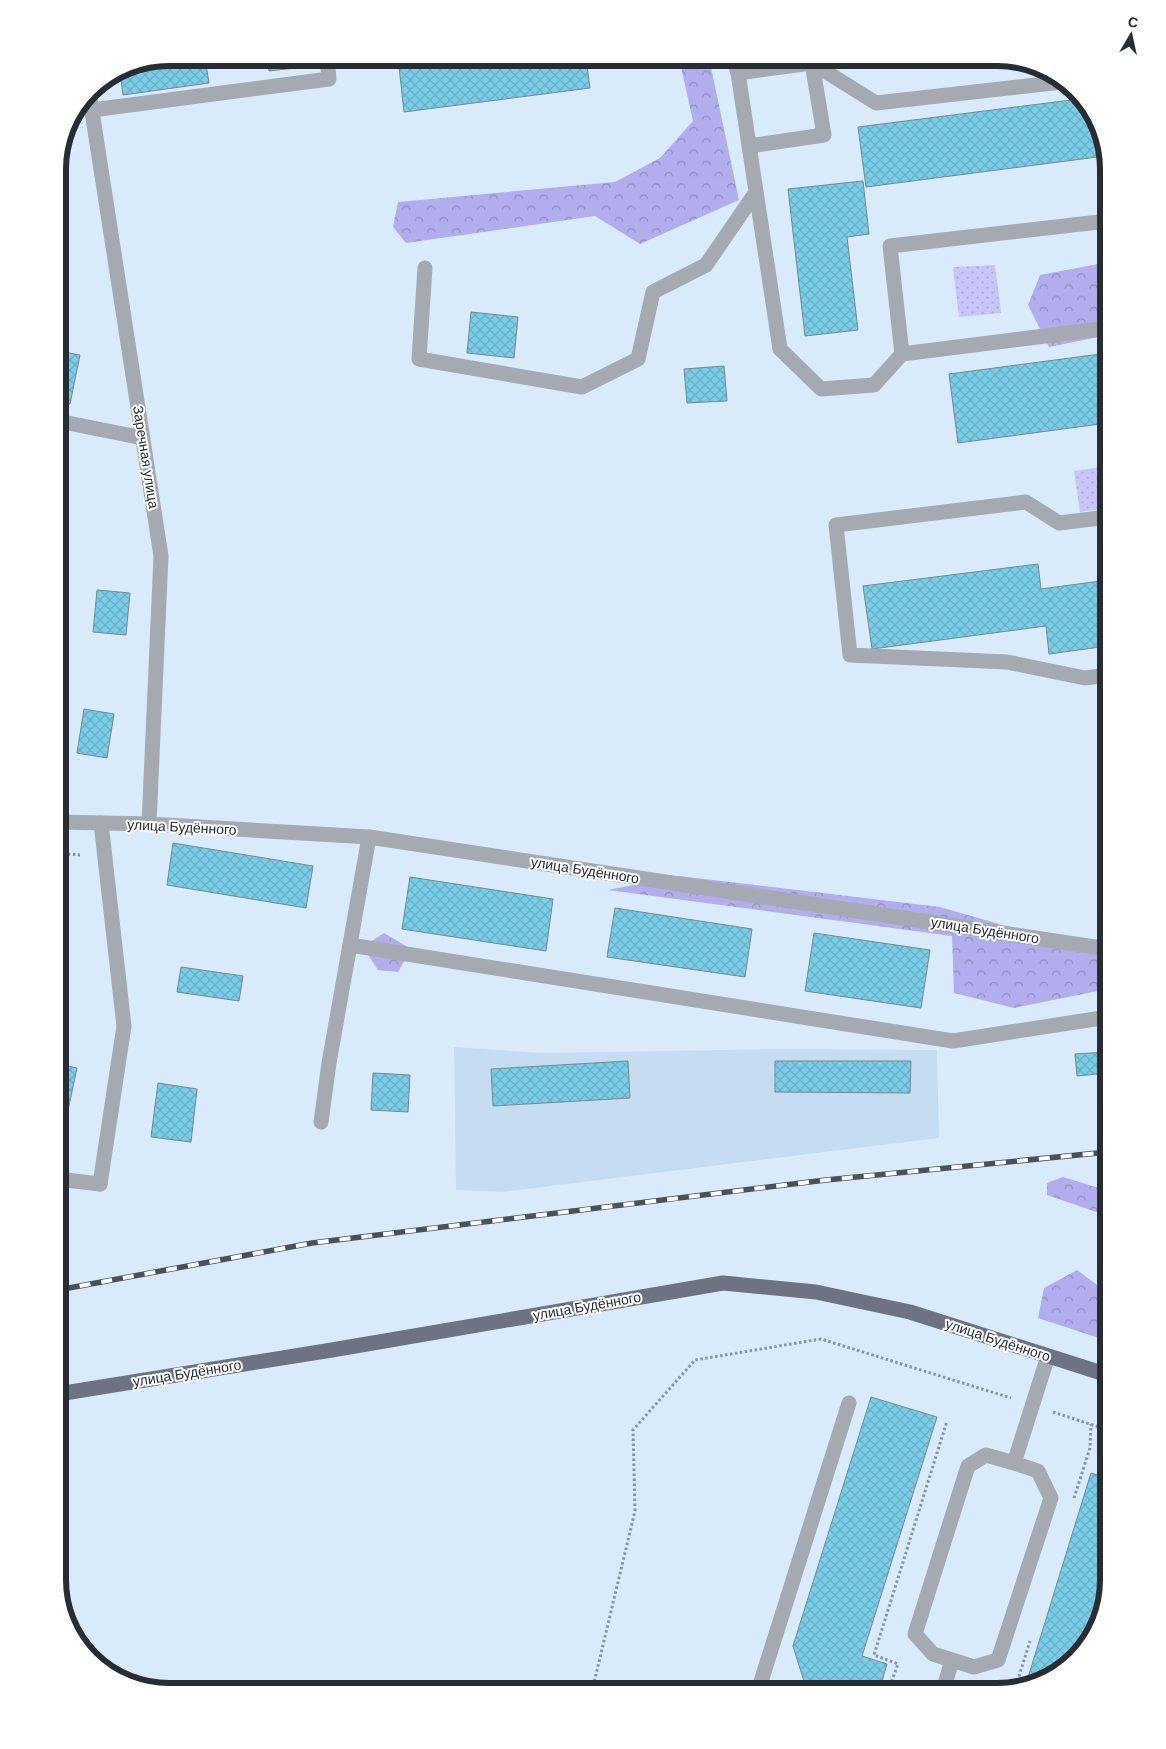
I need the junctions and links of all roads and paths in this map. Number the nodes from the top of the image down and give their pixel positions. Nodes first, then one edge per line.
1 (328, 66) edge
2 (736, 66) edge
3 (790, 66) edge
4 (812, 66) edge
5 (817, 66) edge
6 (738, 73) junction
7 (1052, 83) edge
8 (91, 103) edge
9 (92, 110) junction
10 (749, 146) junction
11 (756, 192) junction
12 (1100, 222) edge
13 (424, 268) dead end
14 (1100, 329) edge
15 (902, 354) junction
16 (66, 424) edge
17 (143, 438) junction
18 (1100, 518) edge
19 (1100, 676) edge
20 (66, 822) edge
21 (101, 823) junction
22 (148, 824) junction
23 (369, 837) junction
24 (66, 854) edge
25 (80, 855) dead end
26 (350, 945) junction
27 (1100, 948) edge
28 (1100, 1019) edge
29 (320, 1122) dead end
30 (66, 1180) edge
31 (1048, 1356) junction
32 (1100, 1372) edge
33 (66, 1393) edge
34 (849, 1403) dead end
35 (1032, 1405) junction
36 (948, 1421) dead end
37 (1100, 1427) edge
38 (1014, 1463) junction
39 (952, 1660) junction
40 (594, 1683) edge
41 (761, 1683) edge
42 (891, 1683) edge
43 (945, 1683) edge

1 - 9 street
2 - 6 street
3 - 6 street
4 - 10 street
5 - 7 street
6 - 10 street
8 - 9 street, Заречная улица
9 - 17 street, Заречная улица
10 - 11 street
11 - 13 street
11 - 15 street
12 - 15 street
14 - 15 street
16 - 17 street
17 - 22 street, Заречная улица
18 - 19 street
20 - 21 street, улица Будённого
21 - 22 street, улица Будённого
21 - 30 street
22 - 23 street, улица Будённого
23 - 26 street
23 - 27 street, улица Будённого
24 - 25 path
26 - 28 street
26 - 29 street
31 - 32 main road, улица Будённого
31 - 33 main road, улица Будённого
31 - 35 street
34 - 41 street
35 - 37 path
35 - 38 street
35 - 40 path
36 - 42 path
38 - 39 street
38 - 39 street
39 - 43 street

